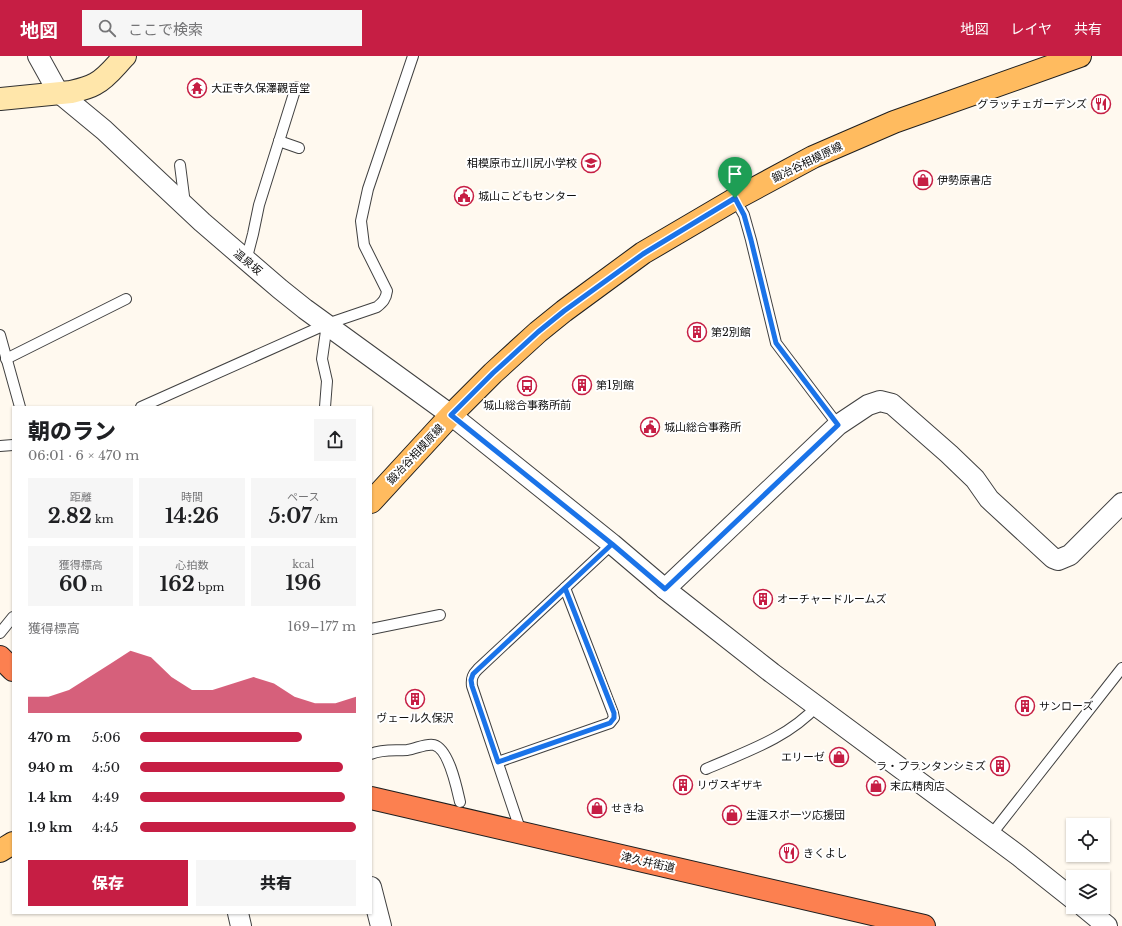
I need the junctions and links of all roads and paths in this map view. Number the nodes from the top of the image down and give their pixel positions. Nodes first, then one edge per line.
1 (38, 56) edge
2 (125, 56) edge
3 (413, 56) edge
4 (1080, 56) edge
5 (296, 87) dead end
6 (58, 92) junction
7 (0, 99) edge
8 (279, 141) junction
9 (299, 148) dead end
10 (180, 164) dead end
11 (735, 198) junction
12 (185, 206) junction
13 (246, 261) junction
14 (126, 299) dead end
15 (327, 324) junction
16 (0, 335) edge
17 (6, 359) junction
18 (20, 406) edge
19 (143, 406) edge
20 (325, 406) edge
21 (451, 415) junction
22 (838, 425) junction
23 (12, 445) edge
24 (0, 446) edge
25 (372, 501) edge
26 (1122, 503) edge
27 (612, 544) junction
28 (565, 588) junction
29 (665, 589) junction
30 (440, 615) dead end
31 (12, 618) edge
32 (372, 629) edge
33 (0, 633) edge
34 (1122, 668) edge
35 (817, 706) junction
36 (372, 754) edge
37 (498, 762) junction
38 (706, 769) dead end
39 (372, 798) edge
40 (460, 802) dead end
41 (521, 832) junction
42 (991, 835) junction
43 (12, 844) edge
44 (0, 851) edge
45 (372, 891) edge
46 (1066, 894) edge
47 (238, 914) edge
48 (1092, 914) edge
49 (241, 926) edge
50 (381, 926) edge
51 (924, 926) edge
52 (1107, 926) edge

1 - 6 street
2 - 6 street
3 - 15 lane
4 - 11 main road, 鍛冶谷相模原線
5 - 8 lane
6 - 7 street
6 - 12 street, 温泉坂
8 - 9 lane
8 - 13 lane
10 - 12 lane
11 - 21 main road, 鍛冶谷相模原線
11 - 22 lane
12 - 13 street, 温泉坂
13 - 15 street, 温泉坂
14 - 17 lane
15 - 19 lane
15 - 20 lane
15 - 21 street, 温泉坂
16 - 17 lane
17 - 18 lane
21 - 25 main road, 鍛冶谷相模原線
21 - 27 street, 温泉坂
22 - 26 street
22 - 29 street
23 - 24 lane
27 - 28 lane
27 - 29 street, 温泉坂
28 - 37 lane
28 - 37 lane
29 - 35 street, 温泉坂
30 - 32 lane
31 - 33 lane
34 - 42 lane
35 - 38 lane
35 - 42 street, 温泉坂
36 - 40 lane
37 - 41 lane
39 - 41 highway, 津久井街道
41 - 51 highway, 津久井街道
42 - 46 street, 温泉坂
43 - 44 main road
45 - 50 street
47 - 49 street
48 - 52 street

